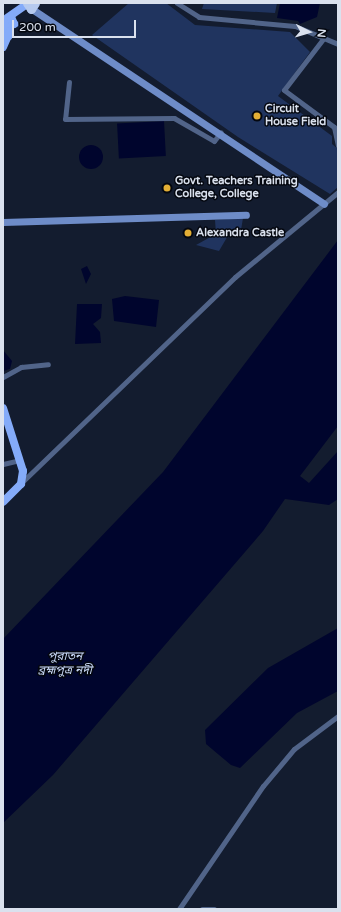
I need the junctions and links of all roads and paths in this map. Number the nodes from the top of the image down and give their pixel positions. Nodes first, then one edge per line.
1 (177, 3) edge
2 (32, 5) edge
3 (7, 23) edge
4 (323, 39) junction
5 (338, 44) edge
6 (3, 47) edge
7 (69, 82) dead end
8 (220, 132) junction
9 (338, 146) edge
10 (338, 192) edge
11 (324, 204) junction
12 (246, 215) dead end
13 (3, 222) edge
14 (48, 364) dead end
15 (3, 377) edge
16 (3, 408) edge
17 (20, 460) junction
18 (3, 464) edge
19 (21, 484) junction
20 (3, 502) edge
21 (338, 716) edge
22 (179, 909) edge
23 (202, 909) edge
24 (214, 909) edge

1 - 4 street
2 - 3 main road
2 - 8 street
3 - 6 main road
4 - 5 street
4 - 9 street
7 - 8 street
8 - 11 street
10 - 11 street
11 - 19 street
12 - 13 street
14 - 15 street
16 - 17 main road
17 - 18 street
17 - 19 main road
19 - 20 main road
21 - 22 street
23 - 24 street

